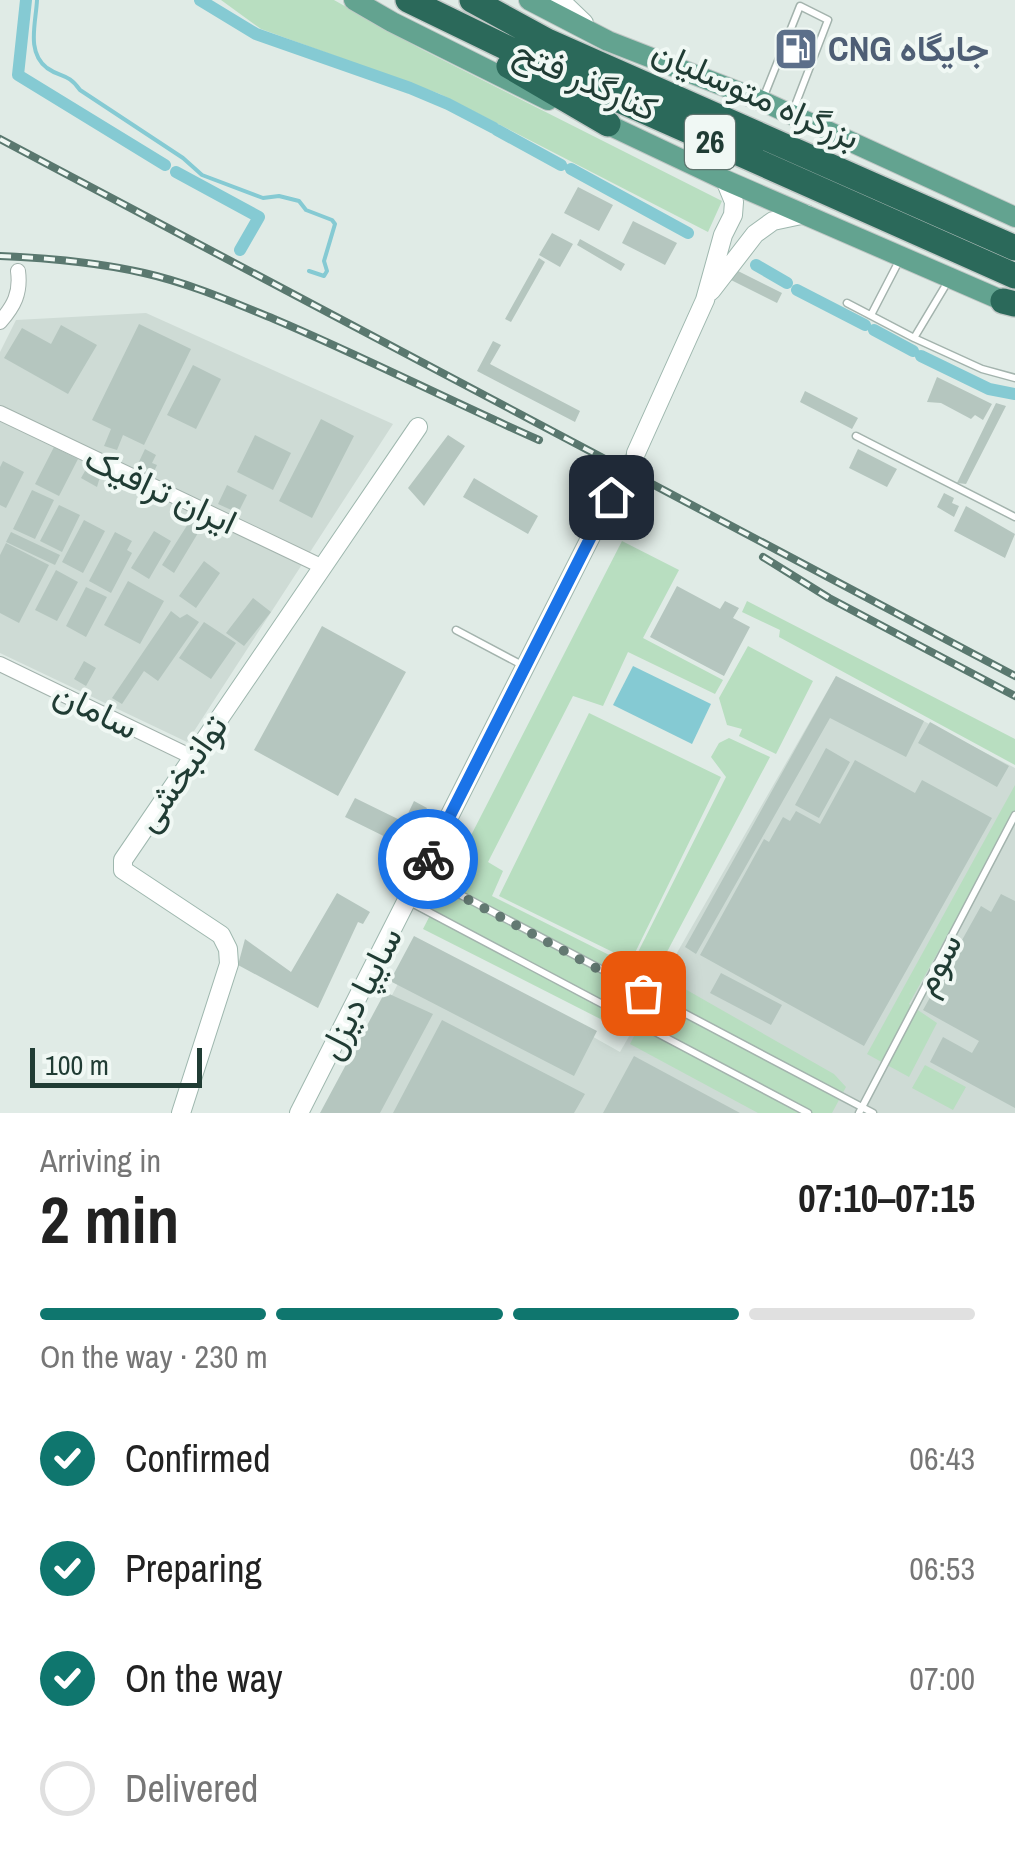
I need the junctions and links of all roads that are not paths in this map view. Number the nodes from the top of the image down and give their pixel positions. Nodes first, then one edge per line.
1 (354, 0) edge
2 (408, 0) edge
3 (472, 0) edge
4 (529, 0) edge
5 (560, 0) edge
6 (608, 41) junction
7 (762, 102) junction
8 (608, 124) junction
9 (810, 126) junction
10 (725, 180) junction
11 (806, 214) junction
12 (1015, 217) edge
13 (1015, 248) edge
14 (902, 256) junction
15 (18, 272) dead end
16 (1015, 276) edge
17 (950, 277) junction
18 (704, 300) junction
19 (847, 303) dead end
20 (1011, 304) edge
21 (871, 315) junction
22 (0, 322) edge
23 (914, 338) junction
24 (1015, 378) edge
25 (0, 414) edge
26 (418, 427) dead end
27 (856, 436) dead end
28 (636, 452) tunnel mouth
29 (611, 497) tunnel mouth
30 (1015, 517) edge
31 (323, 567) junction
32 (456, 630) dead end
33 (0, 664) edge
34 (525, 667) junction
35 (192, 757) junction
36 (1015, 815) edge
37 (420, 874) junction
38 (407, 901) junction
39 (860, 1110) edge
40 (181, 1113) edge
41 (298, 1113) edge
42 (808, 1113) edge
43 (872, 1113) edge

1 - 8 main road, کنارگذر فتح
2 - 8 highway
2 - 16 highway, بزرگراه متوسلیان / 26
3 - 13 highway, بزرگراه متوسلیان / 26
4 - 6 main road
5 - 6 street
6 - 7 main road
7 - 9 main road
7 - 9 lane
8 - 10 main road, کنارگذر فتح
9 - 12 main road
10 - 11 main road, کنارگذر فتح
10 - 18 street
11 - 14 main road, کنارگذر فتح
11 - 18 street
14 - 17 main road, کنارگذر فتح
14 - 21 lane
15 - 22 street
17 - 20 main road, کنارگذر فتح
17 - 23 lane
18 - 28 street
19 - 21 lane
21 - 23 lane
23 - 24 lane
25 - 31 street, ایران ترافیک
26 - 31 street, توانبخشی
27 - 30 lane
29 - 34 street, سایپا دیزل
31 - 35 street, توانبخشی
32 - 34 lane
33 - 35 street, سامان
34 - 37 street, سایپا دیزل
35 - 40 street, توانبخشی
36 - 39 lane, سوم
37 - 38 street, سایپا دیزل
37 - 39 lane
38 - 41 street, سایپا دیزل
38 - 42 lane
39 - 43 lane

